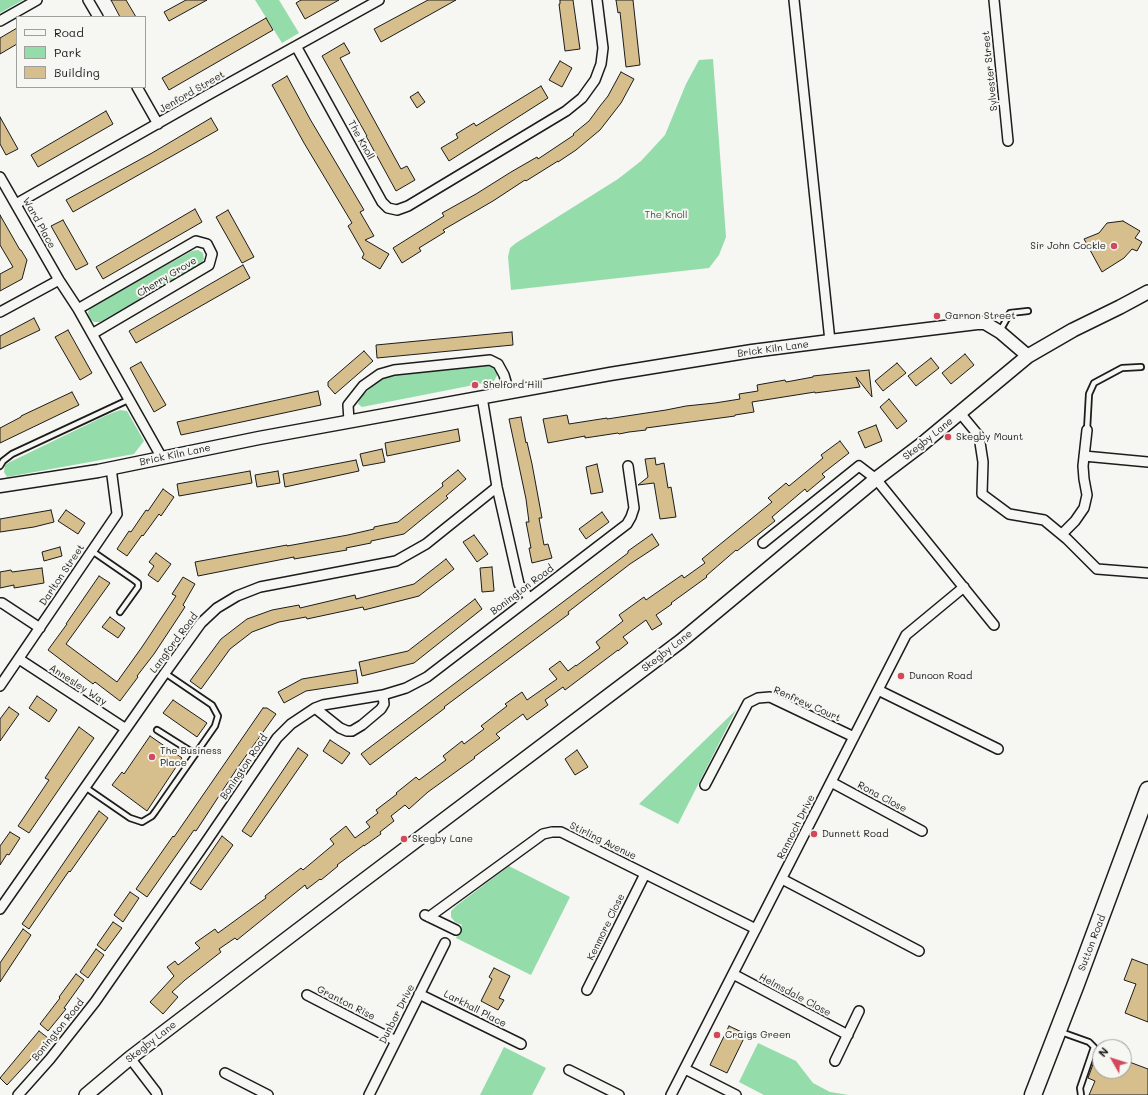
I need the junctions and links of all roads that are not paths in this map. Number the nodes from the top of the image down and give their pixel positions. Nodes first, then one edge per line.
1 (37, 0) edge
2 (88, 0) edge
3 (379, 0) edge
4 (597, 0) edge
5 (794, 0) edge
6 (994, 0) edge
7 (97, 16) edge
8 (0, 21) edge
9 (296, 46) junction
10 (138, 88) edge
11 (158, 124) junction
12 (1008, 141) dead end
13 (0, 177) edge
14 (16, 204) junction
15 (59, 280) junction
16 (1148, 292) edge
17 (1142, 301) edge
18 (78, 309) junction
19 (1028, 311) dead end
20 (0, 312) edge
21 (1000, 332) junction
22 (92, 334) junction
23 (830, 341) junction
24 (1028, 356) junction
25 (1140, 367) dead end
26 (509, 392) junction
27 (482, 397) junction
28 (128, 400) junction
29 (960, 413) junction
30 (349, 421) junction
31 (1087, 430) joint
32 (1084, 456) junction
33 (162, 458) junction
34 (1148, 462) edge
35 (0, 466) edge
36 (628, 466) dead end
37 (111, 468) junction
38 (876, 479) junction
39 (0, 486) edge
40 (497, 487) junction
41 (1062, 534) junction
42 (763, 543) dead end
43 (92, 551) junction
44 (1148, 572) edge
45 (964, 587) junction
46 (530, 598) junction
47 (0, 603) edge
48 (120, 612) dead end
49 (994, 624) dead end
50 (40, 628) junction
51 (19, 659) junction
52 (164, 673) junction
53 (0, 686) edge
54 (878, 690) junction
55 (383, 695) junction
56 (315, 708) junction
57 (126, 729) junction
58 (157, 730) dead end
59 (854, 737) junction
60 (998, 749) dead end
61 (195, 754) junction
62 (831, 782) junction
63 (704, 785) dead end
64 (85, 787) junction
65 (1148, 790) edge
66 (922, 831) dead end
67 (645, 874) junction
68 (782, 879) junction
69 (0, 910) edge
70 (756, 929) junction
71 (456, 930) dead end
72 (445, 943) dead end
73 (919, 951) dead end
74 (733, 974) junction
75 (587, 990) dead end
76 (419, 994) junction
77 (307, 995) dead end
78 (859, 1011) dead end
79 (1058, 1031) junction
80 (848, 1035) junction
81 (396, 1041) junction
82 (521, 1044) dead end
83 (130, 1058) junction
84 (835, 1061) dead end
85 (685, 1069) junction
86 (569, 1070) dead end
87 (225, 1074) dead end
88 (252, 1091) edge
89 (18, 1095) edge
90 (86, 1095) edge
91 (157, 1095) edge
92 (268, 1095) edge
93 (369, 1095) edge
94 (619, 1095) edge
95 (672, 1095) edge
96 (736, 1095) edge
97 (1033, 1095) edge
98 (1081, 1095) edge

1 - 8 street
2 - 7 street
3 - 9 street, Jenford Street
4 - 9 street, The Knoll
5 - 23 street
6 - 12 street, Sylvester Street
9 - 11 street, Jenford Street
10 - 11 street
11 - 14 street, Jenford Street
13 - 14 street, Ward Place
14 - 15 street, Ward Place
15 - 18 street
15 - 20 street
16 - 17 main road, Skegby Lane
17 - 24 main road, Skegby Lane
18 - 22 street
18 - 22 street, Cherry Grove
19 - 21 lane
21 - 23 street, Brick Kiln Lane
21 - 24 street, Brick Kiln Lane
22 - 28 street
23 - 26 street, Brick Kiln Lane
24 - 29 main road, Skegby Lane
25 - 31 lane
26 - 27 street, Brick Kiln Lane
26 - 30 street
27 - 30 street, Brick Kiln Lane
27 - 40 street
28 - 33 street
28 - 35 lane
29 - 38 main road, Skegby Lane
29 - 41 street
30 - 33 street, Brick Kiln Lane
31 - 32 street
32 - 34 street
32 - 41 street
33 - 37 street, Brick Kiln Lane
36 - 46 street, Bonington Road
37 - 39 street, Brick Kiln Lane
37 - 43 street, Darlton Street
38 - 42 street
38 - 45 street
38 - 83 main road, Skegby Lane
40 - 46 street
40 - 52 street, Langford Road
41 - 44 street
43 - 48 lane
43 - 50 street, Darlton Street
45 - 49 street
45 - 54 street, Rannoch Drive
46 - 55 street, Bonington Road
47 - 50 street
50 - 51 street, Darlton Street
51 - 53 street, Darlton Street
51 - 57 street, Annesley Way
52 - 57 street, Langford Road
52 - 61 lane
54 - 59 street, Rannoch Drive
54 - 60 street
55 - 56 street, Bonington Road
55 - 56 street
56 - 89 street, Bonington Road
57 - 64 street, Langford Road
58 - 61 lane
59 - 62 street, Rannoch Drive
59 - 63 street, Renfrew Court
61 - 64 lane
62 - 66 street, Rona Close
62 - 68 street, Rannoch Drive
64 - 69 street, Langford Road
65 - 79 highway, Sutton Road
67 - 70 street, Stirling Avenue
67 - 71 street, Stirling Avenue
67 - 75 street, Kenmore Close
68 - 70 street, Rannoch Drive
68 - 73 street
70 - 74 street, Rannoch Drive
72 - 76 street, Dunbar Drive
74 - 80 street, Helmsdale Close
74 - 85 street, Rannoch Drive
76 - 81 street, Dunbar Drive
76 - 82 street, Larkhall Place
77 - 81 street, Granton Rise
78 - 80 street
79 - 97 highway, Sutton Road
79 - 98 lane
80 - 84 street
81 - 93 street, Dunbar Drive
83 - 90 main road, Skegby Lane
83 - 91 street
85 - 95 street, Rannoch Drive
85 - 96 street
86 - 94 street
87 - 88 street
88 - 92 street

